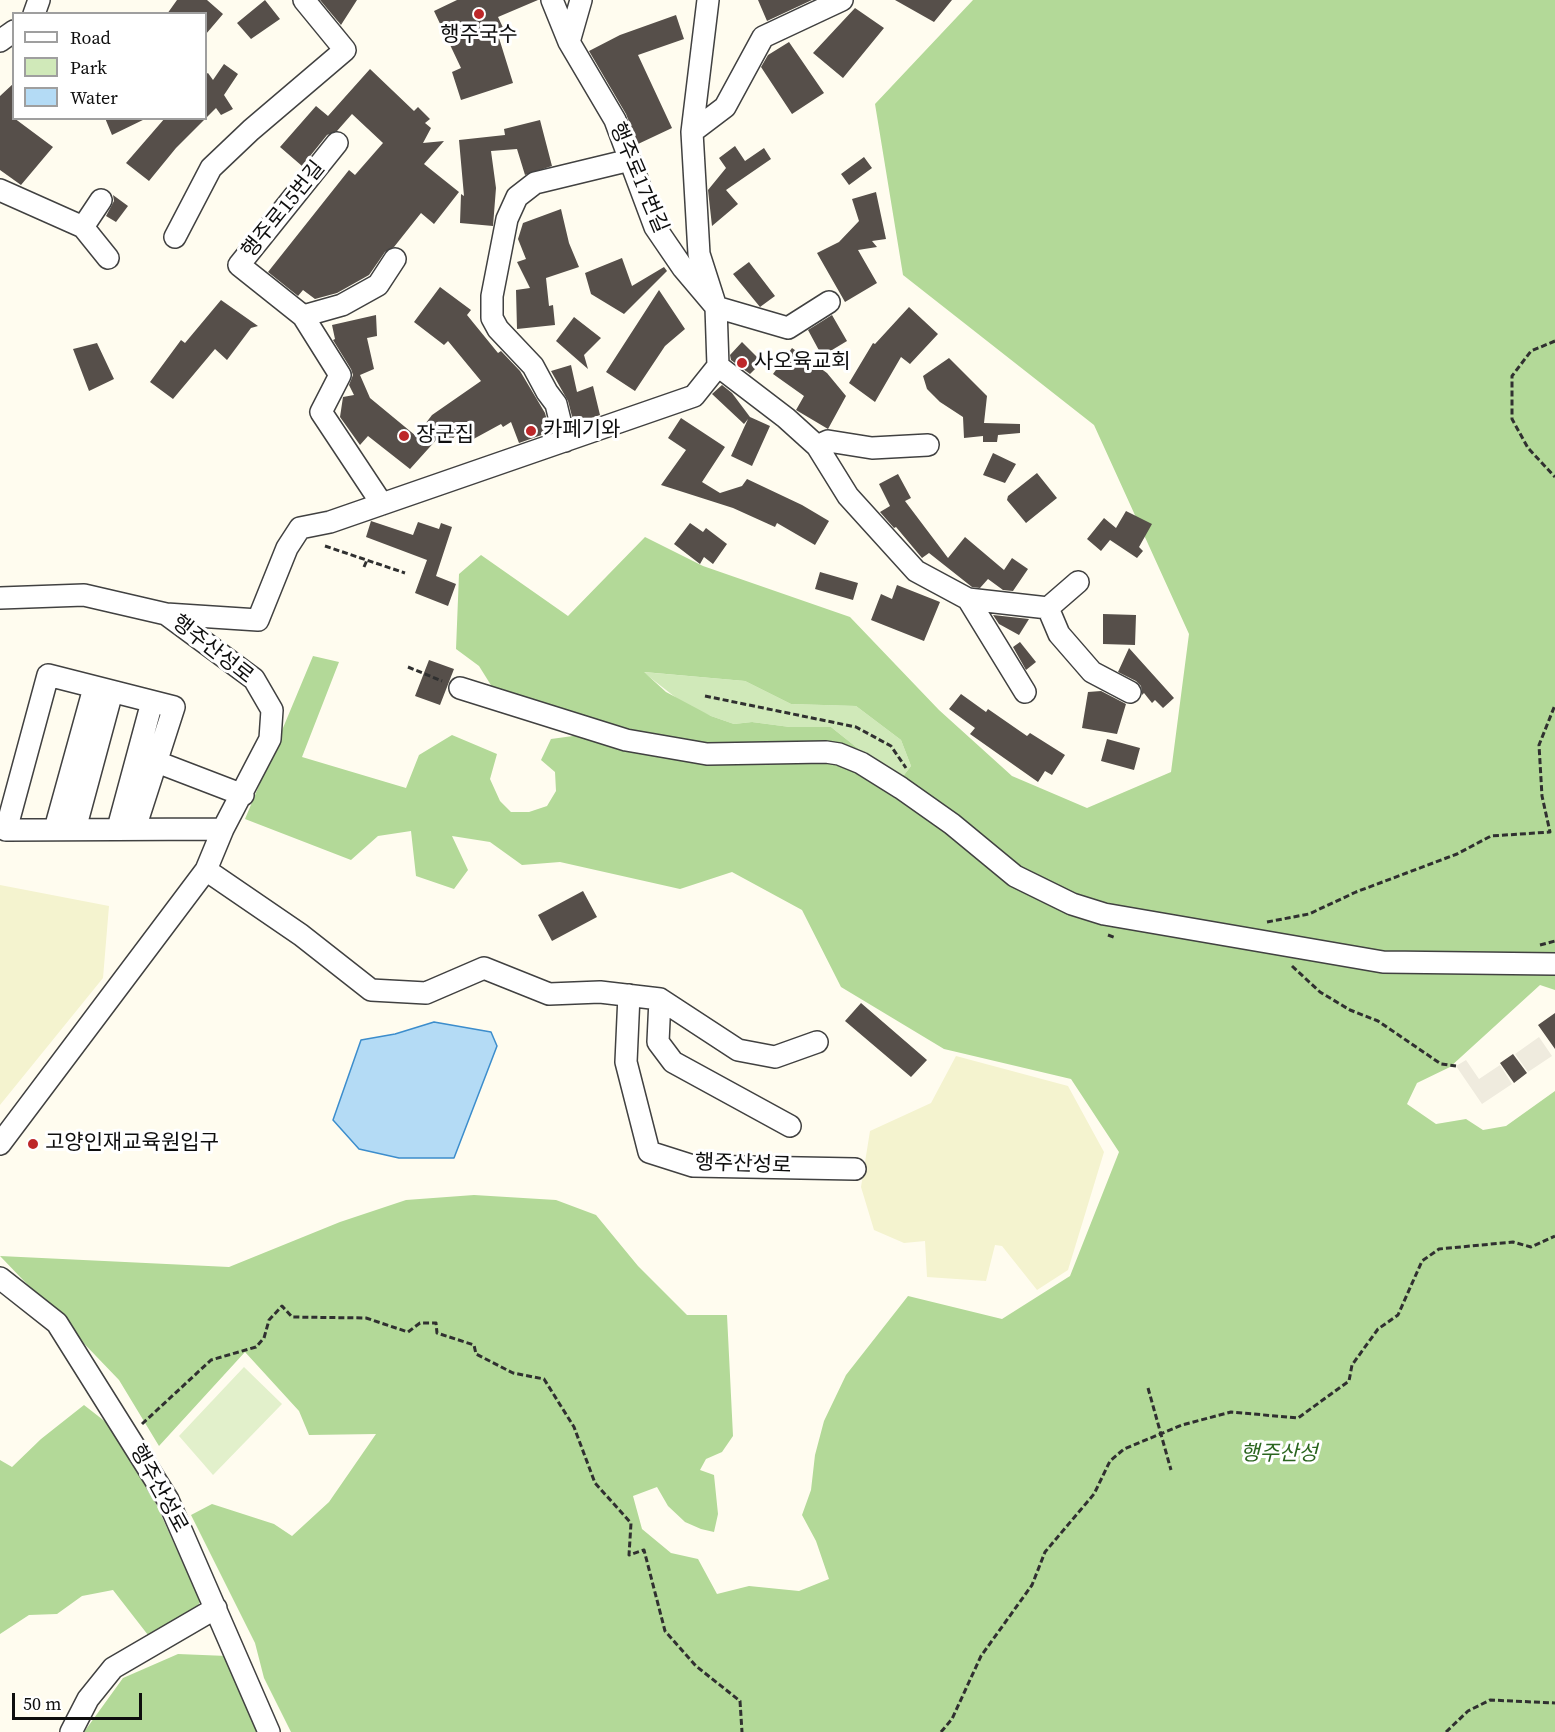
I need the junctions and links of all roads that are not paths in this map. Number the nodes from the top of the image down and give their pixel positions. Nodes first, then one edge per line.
1 (304, 0) edge
2 (552, 0) edge
3 (581, 0) edge
4 (708, 0) edge
5 (842, 0) edge
6 (12, 32) edge
7 (0, 41) edge
8 (569, 42) junction
9 (692, 132) junction
10 (337, 143) dead end
11 (630, 160) junction
12 (0, 190) edge
13 (101, 200) dead end
14 (82, 227) junction
15 (175, 237) dead end
16 (108, 258) dead end
17 (395, 259) dead end
18 (829, 302) dead end
19 (716, 307) junction
20 (303, 316) junction
21 (718, 366) junction
22 (565, 441) junction
23 (928, 445) dead end
24 (817, 446) junction
25 (381, 504) junction
26 (1078, 582) dead end
27 (0, 598) edge
28 (968, 599) junction
29 (1048, 608) junction
30 (166, 614) junction
31 (460, 688) road end
32 (103, 690) junction
33 (1025, 692) dead end
34 (1130, 692) dead end
35 (152, 702) junction
36 (157, 762) junction
37 (243, 795) junction
38 (126, 828) junction
39 (65, 829) junction
40 (223, 829) junction
41 (206, 870) junction
42 (1555, 964) edge
43 (629, 995) junction
44 (660, 999) junction
45 (817, 1042) dead end
46 (790, 1126) dead end
47 (0, 1144) edge
48 (855, 1168) dead end
49 (0, 1278) edge
50 (216, 1608) junction
51 (71, 1732) edge
52 (269, 1732) edge

1 - 15 street
2 - 8 street, 행주로17번길
3 - 8 street
4 - 9 street
5 - 9 street
6 - 7 street
8 - 11 street, 행주로17번길
9 - 19 street
10 - 20 street, 행주로15번길
11 - 19 street, 행주로17번길
11 - 22 street
12 - 14 street
13 - 14 street
14 - 16 street
17 - 20 street
18 - 19 street
19 - 21 street
20 - 25 street, 행주로15번길
21 - 22 street
21 - 24 street
22 - 25 street
23 - 24 street
24 - 28 street
25 - 30 street
26 - 29 street
27 - 30 street, 행주산성로
28 - 29 street
28 - 33 street
29 - 34 street
30 - 37 street, 행주산성로
31 - 42 street
32 - 35 street
32 - 39 street
32 - 39 street
35 - 36 street
35 - 38 street
36 - 37 street
36 - 38 street
37 - 40 street, 행주산성로
38 - 39 street
38 - 40 street
40 - 41 street, 행주산성로
41 - 43 street
41 - 47 street, 행주산성로
43 - 44 street
43 - 48 street, 행주산성로
44 - 45 street
44 - 46 street
49 - 50 street, 행주산성로
50 - 51 street
50 - 52 street, 행주산성로

